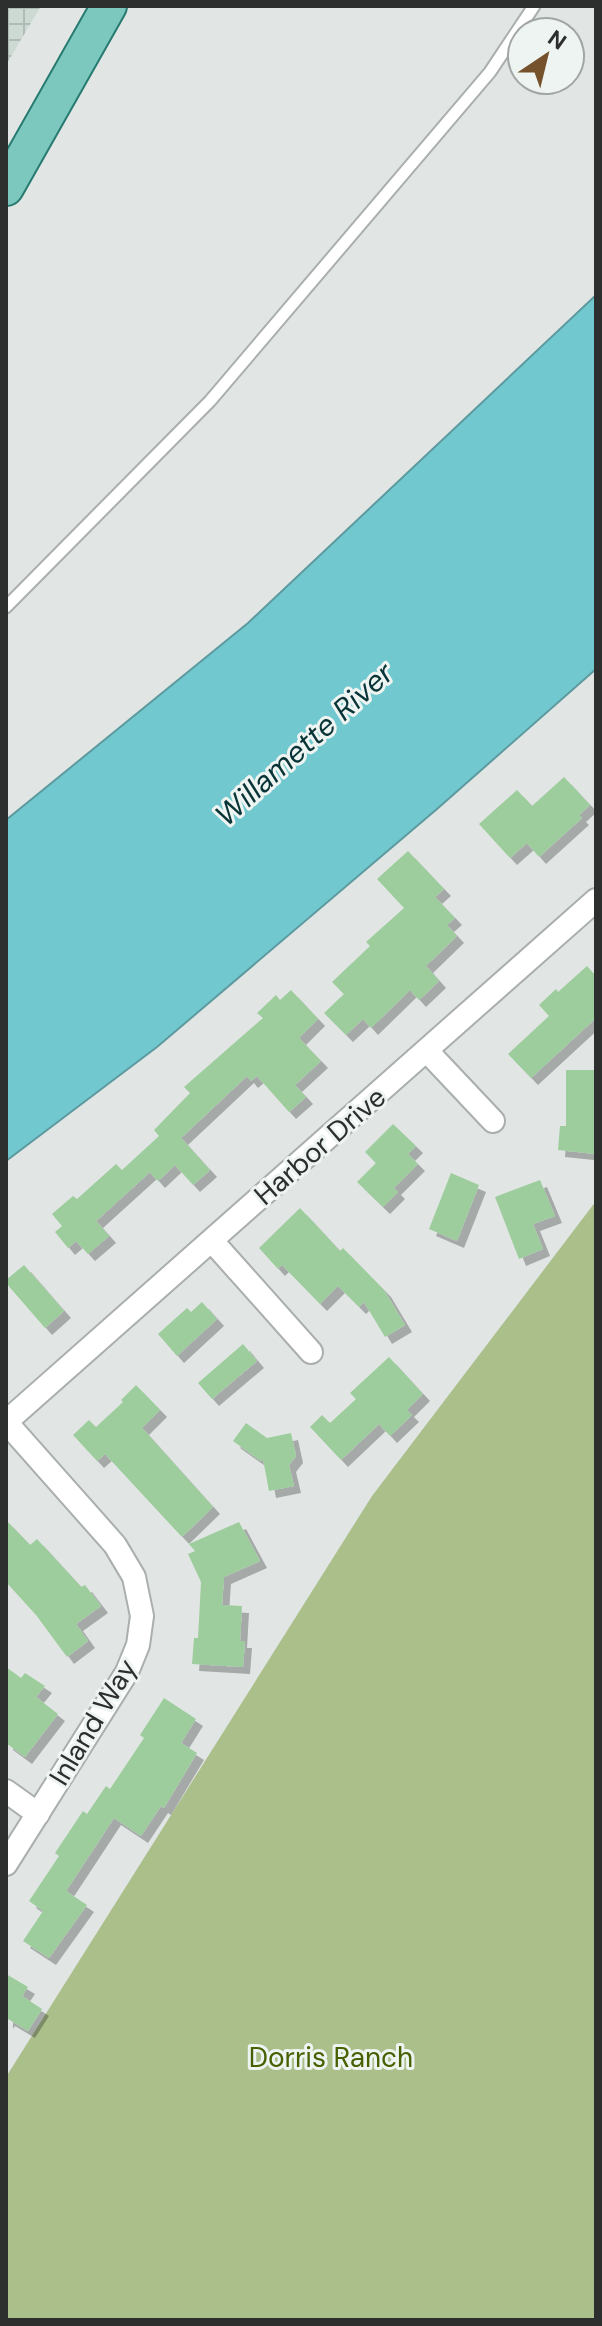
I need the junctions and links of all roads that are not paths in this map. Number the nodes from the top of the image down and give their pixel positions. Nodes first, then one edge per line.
1 (109, 6) edge
2 (534, 6) edge
3 (6, 188) edge
4 (6, 607) edge
5 (596, 900) edge
6 (427, 1051) junction
7 (493, 1121) dead end
8 (212, 1241) junction
9 (311, 1352) dead end
10 (6, 1422) edge
11 (6, 1791) edge
12 (38, 1814) junction
13 (6, 1864) edge

1 - 3 main road
2 - 4 lane
5 - 6 street, Harbor Drive
6 - 7 street
6 - 8 street, Harbor Drive
8 - 9 street
8 - 10 street, Harbor Drive
10 - 12 street, Inland Way
11 - 12 street
12 - 13 street, Inland Way

